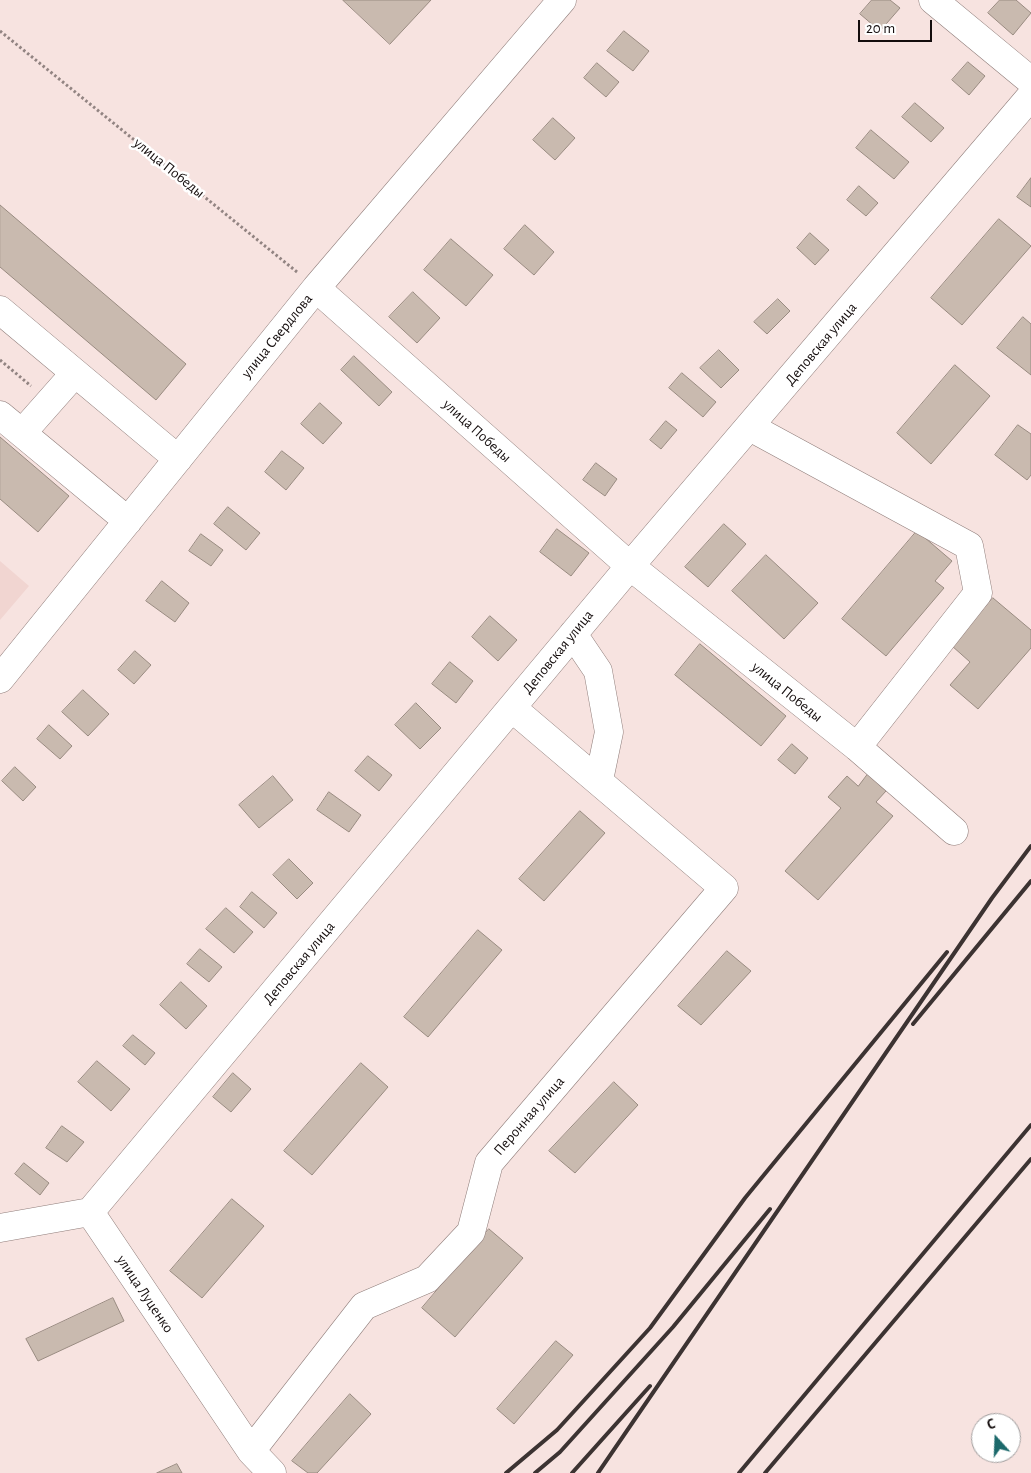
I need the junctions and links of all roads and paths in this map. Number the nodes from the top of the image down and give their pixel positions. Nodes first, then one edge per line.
1 (562, 0) edge
2 (933, 0) edge
3 (0, 31) edge
4 (1031, 81) edge
5 (1031, 96) edge
6 (316, 288) junction
7 (0, 310) edge
8 (0, 360) edge
9 (75, 373) junction
10 (51, 402) junction
11 (0, 415) edge
12 (750, 427) junction
13 (22, 433) junction
14 (178, 459) junction
15 (128, 521) junction
16 (630, 566) junction
17 (574, 634) junction
18 (0, 679) edge
19 (512, 708) junction
20 (857, 747) junction
21 (600, 780) junction
22 (954, 831) dead end
23 (90, 1212) junction
24 (0, 1228) edge
25 (251, 1451) junction
26 (272, 1473) edge

1 - 6 street, улица Свердлова
2 - 4 street
3 - 6 path, улица Победы
5 - 12 street, Деповская улица
6 - 14 street, улица Свердлова
6 - 16 street, улица Победы
7 - 9 street
8 - 10 path
9 - 10 street
9 - 14 street
10 - 13 street
11 - 13 street
12 - 16 street, Деповская улица
12 - 20 street
13 - 15 street
14 - 15 street, улица Свердлова
15 - 18 street, улица Свердлова
16 - 17 street, Деповская улица
16 - 20 street, улица Победы
17 - 19 street, Деповская улица
17 - 21 street
19 - 21 street
19 - 23 street, Деповская улица
20 - 22 street, улица Победы
21 - 25 street, Перонная улица
23 - 24 street
23 - 25 street, улица Луценко
25 - 26 street, улица Луценко

